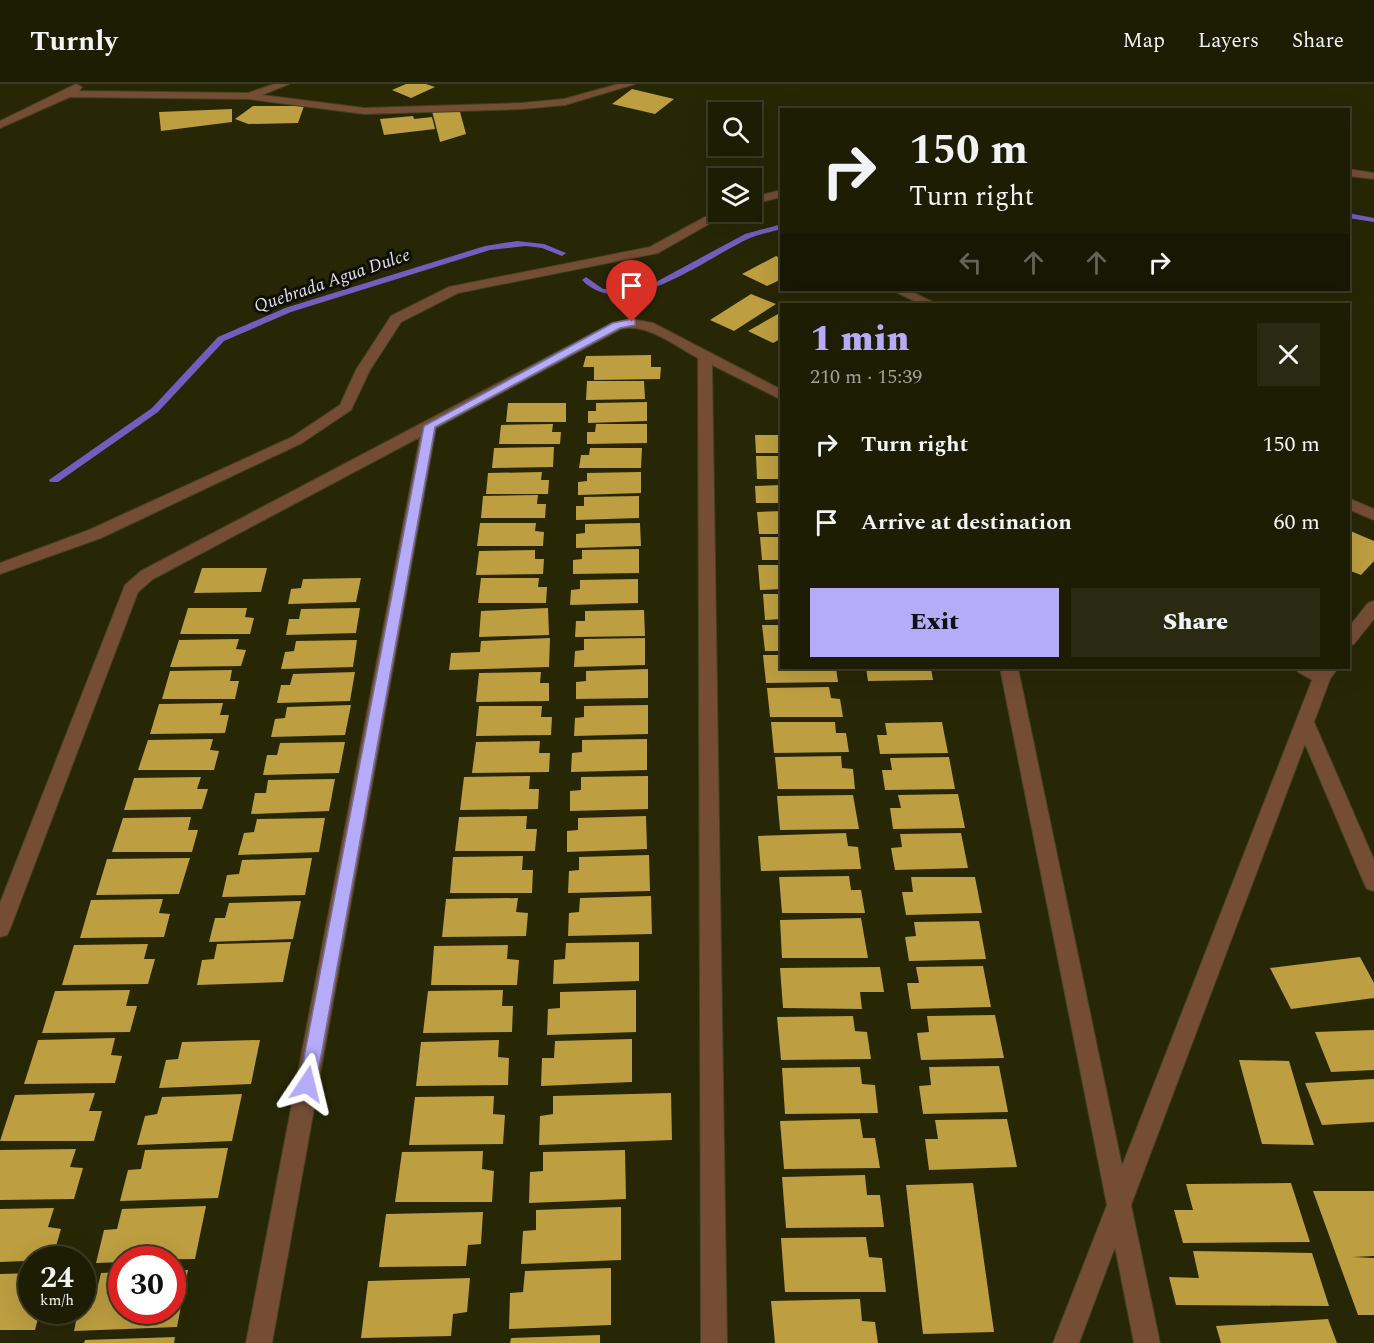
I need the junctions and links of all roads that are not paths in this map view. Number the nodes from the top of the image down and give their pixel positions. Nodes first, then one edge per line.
1 (81, 84) edge
2 (284, 84) edge
3 (630, 84) edge
4 (68, 94) junction
5 (249, 96) junction
6 (0, 125) edge
7 (1350, 172) edge
8 (1374, 176) edge
9 (780, 194) edge
10 (762, 198) edge
11 (708, 221) edge
12 (900, 291) edge
13 (928, 303) edge
14 (705, 357) junction
15 (780, 395) edge
16 (429, 426) junction
17 (1350, 504) edge
18 (1374, 515) edge
19 (0, 569) edge
20 (1374, 607) edge
21 (1350, 637) edge
22 (1008, 669) edge
23 (1309, 669) edge
24 (1325, 672) edge
25 (1305, 722) junction
26 (1374, 883) edge
27 (0, 929) edge
28 (1119, 1211) junction
29 (259, 1343) edge
30 (714, 1343) edge
31 (1066, 1343) edge
32 (1147, 1343) edge

1 - 4 street
2 - 5 street
3 - 5 street
4 - 5 street
4 - 6 street
7 - 8 street
9 - 10 street
11 - 19 street
12 - 13 street
14 - 15 street
14 - 16 street
14 - 30 street
16 - 27 street
16 - 29 street
17 - 18 street
20 - 21 street
22 - 28 street
23 - 24 street
24 - 25 street
25 - 26 street
25 - 28 street
28 - 31 street
28 - 32 street

